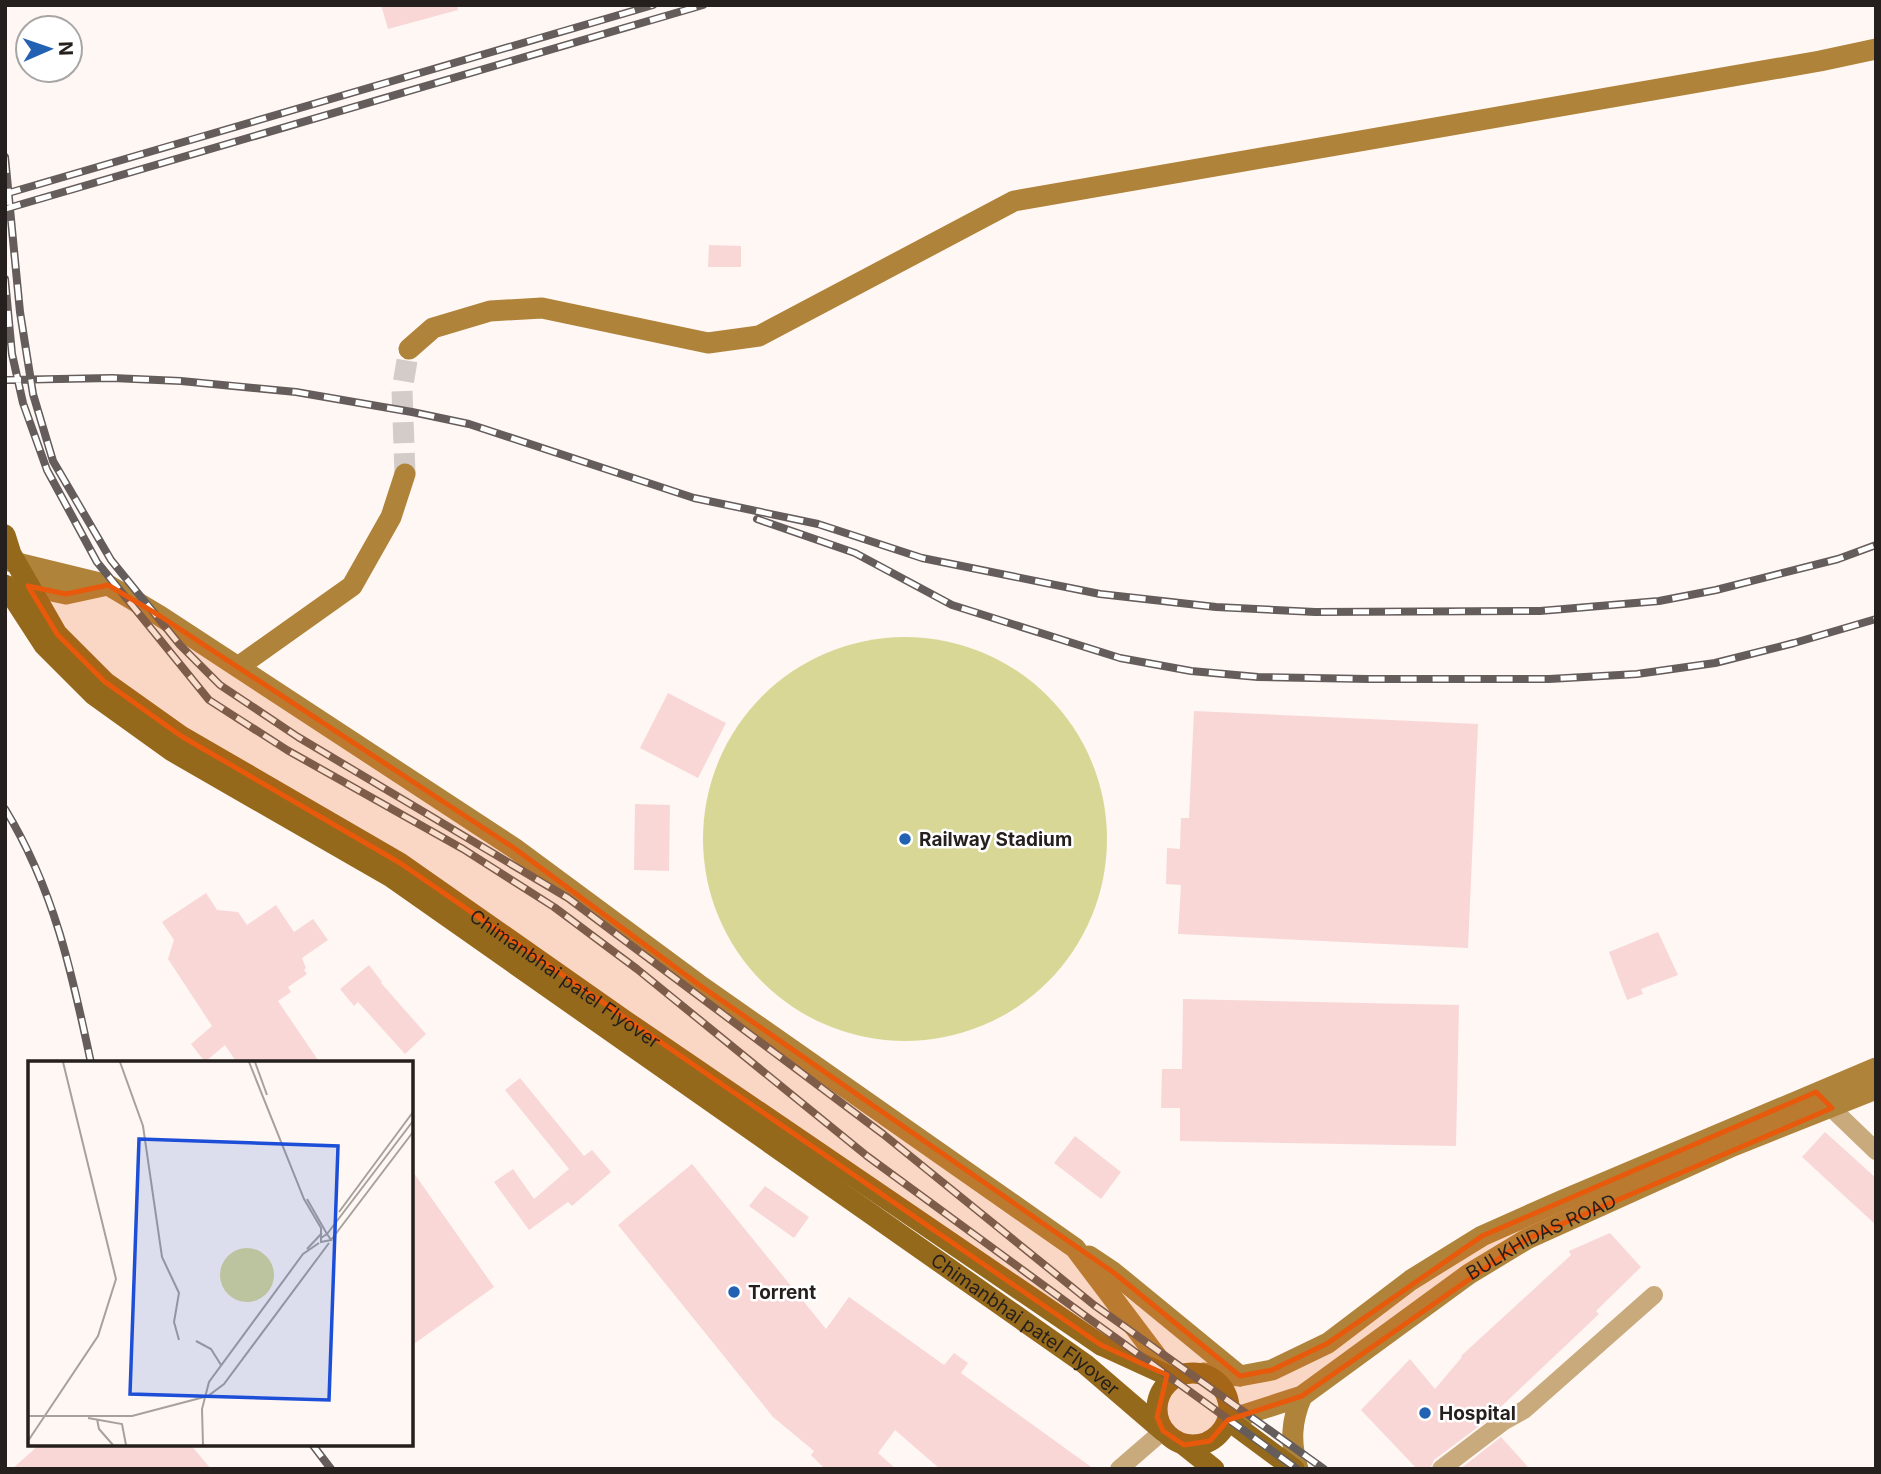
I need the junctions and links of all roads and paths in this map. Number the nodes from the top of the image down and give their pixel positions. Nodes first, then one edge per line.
1 (1876, 49) edge
2 (409, 349) tunnel mouth
3 (405, 474) tunnel mouth
4 (5, 536) edge
5 (5, 560) edge
6 (5, 583) edge
7 (108, 585) junction
8 (238, 667) junction
9 (1876, 1068) edge
10 (1876, 1089) edge
11 (1816, 1092) junction
12 (1832, 1108) junction
13 (1876, 1151) edge
14 (1075, 1248) junction
15 (1654, 1296) dead end
16 (1203, 1373) junction
17 (1240, 1376) junction
18 (1173, 1378) junction
19 (1301, 1396) junction
20 (1228, 1420) junction
21 (1163, 1431) junction
22 (1184, 1445) junction
23 (1119, 1469) edge
24 (1214, 1469) edge
25 (1296, 1469) edge
26 (1441, 1469) edge

1 - 2 main road
3 - 8 main road
4 - 18 main road, Chimanbhai patel Flyover, bridge
5 - 7 main road
6 - 7 main road
6 - 21 main road, Chimanbhai patel Flyover
7 - 8 main road
8 - 14 main road
9 - 11 main road
10 - 12 main road, BULKHIDAS ROAD
11 - 12 street
11 - 17 main road
12 - 13 street
12 - 19 main road, BULKHIDAS ROAD
14 - 17 main road
14 - 18 main road
15 - 26 street
16 - 17 main road
16 - 18 main road
16 - 20 main road
18 - 21 main road
19 - 20 main road, BULKHIDAS ROAD
19 - 25 main road
20 - 22 main road
20 - 25 main road
21 - 22 main road
21 - 23 street
22 - 24 main road

